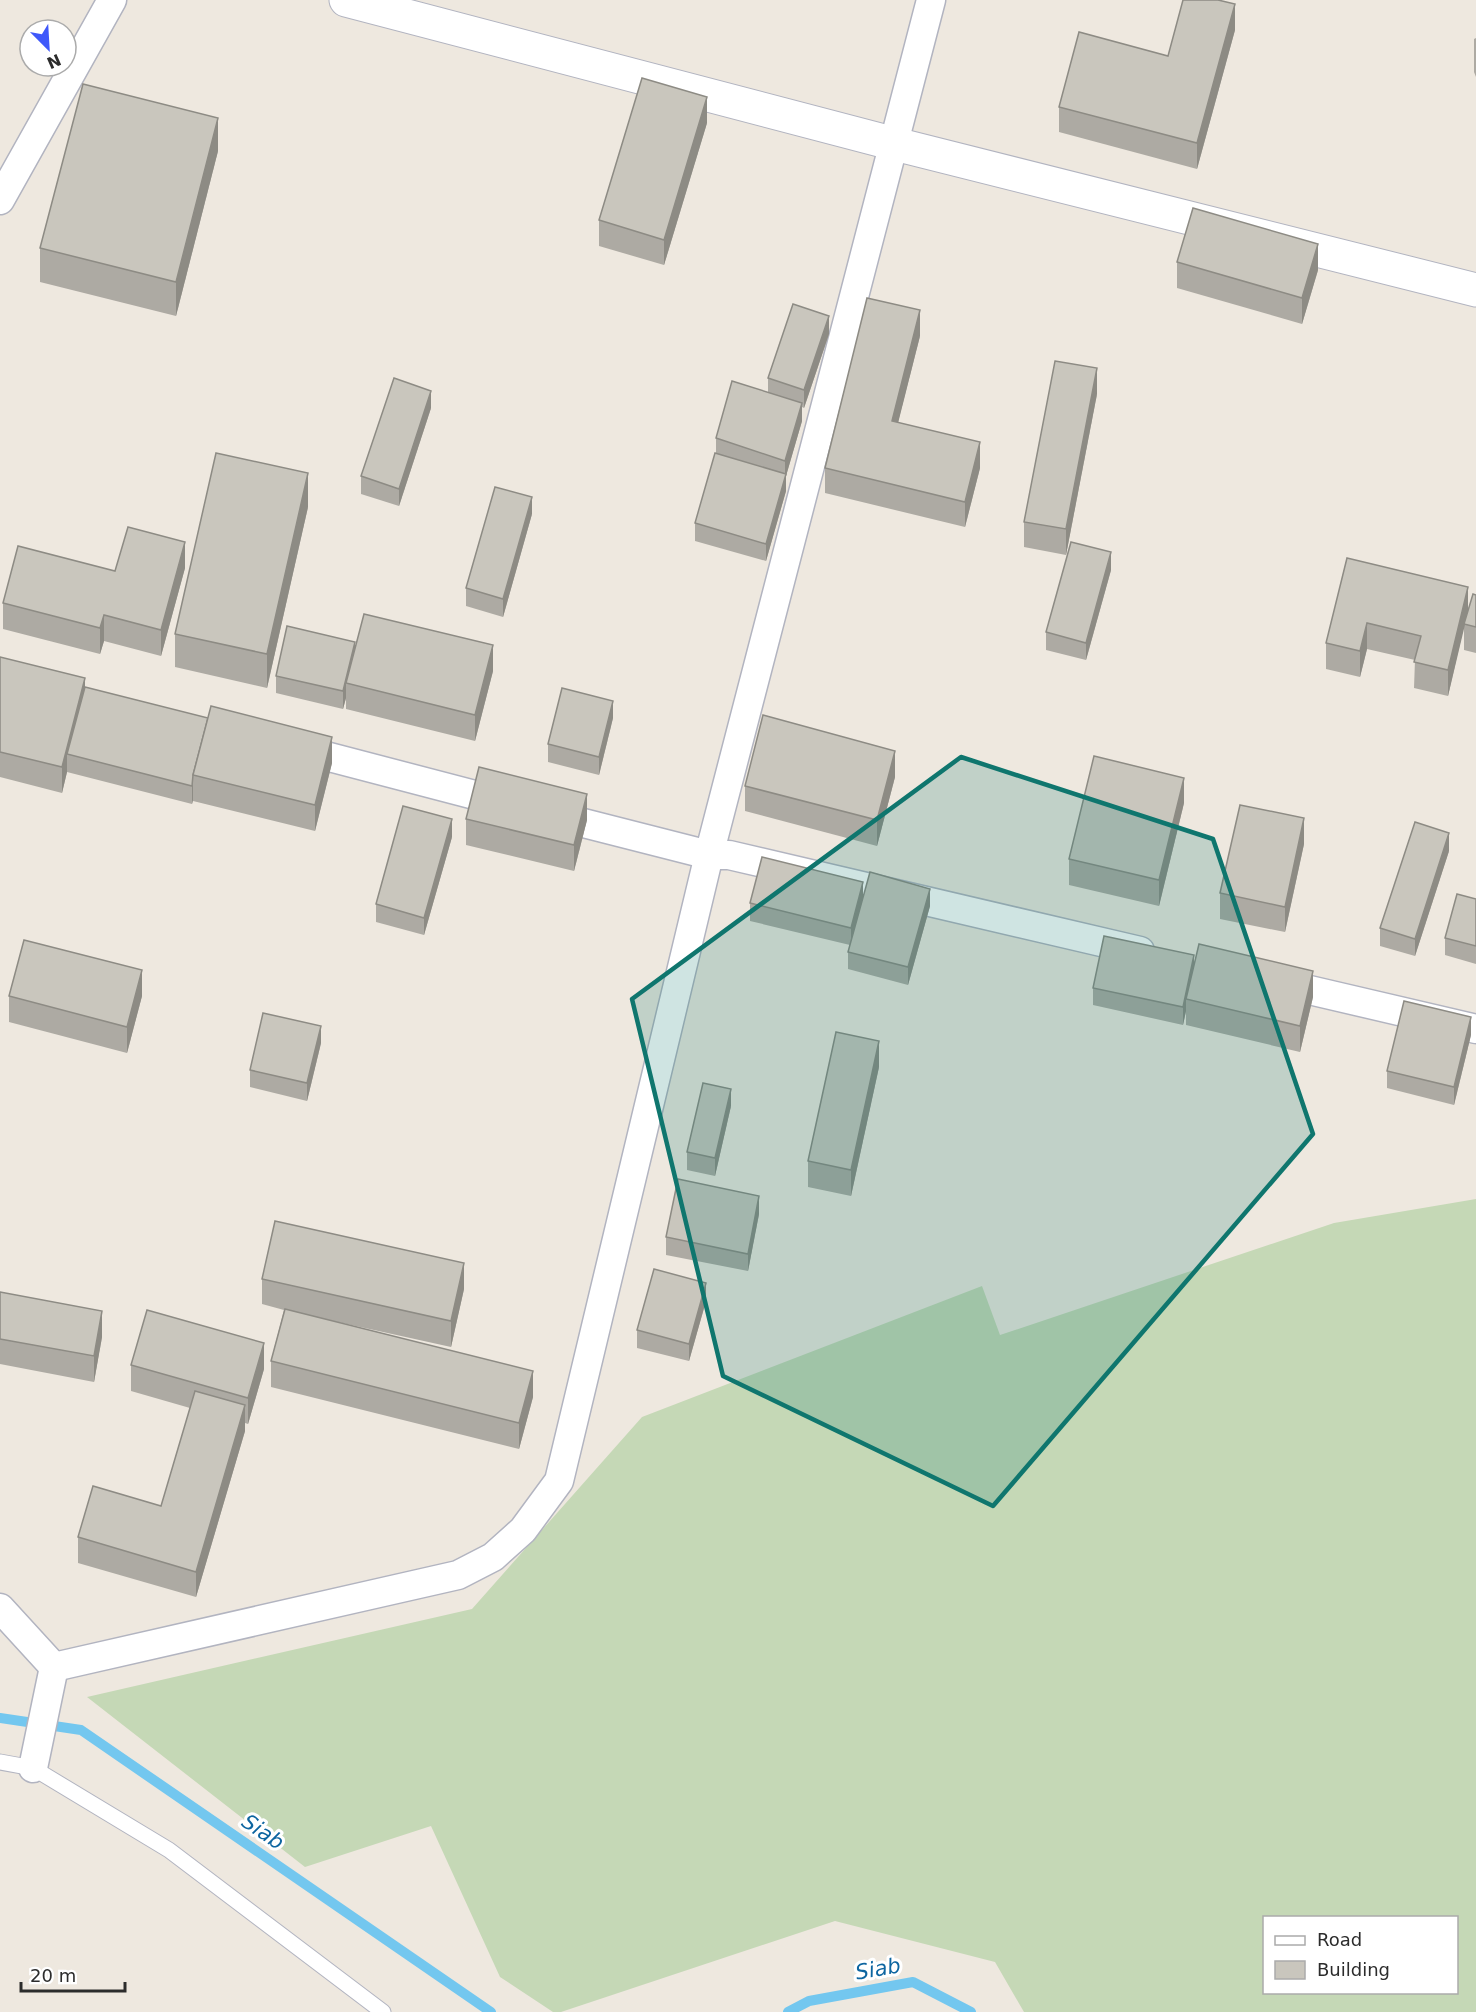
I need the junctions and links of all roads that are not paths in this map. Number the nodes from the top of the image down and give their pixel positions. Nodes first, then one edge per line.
1 (112, 0) edge
2 (346, 0) edge
3 (932, 0) edge
4 (895, 144) junction
5 (0, 200) edge
6 (1476, 290) edge
7 (274, 743) edge
8 (709, 855) junction
9 (1161, 956) edge
10 (1254, 977) edge
11 (1476, 1029) edge
12 (0, 1608) edge
13 (51, 1678) junction
14 (36, 1755) junction
15 (0, 1762) edge
16 (383, 2012) edge

1 - 5 street
2 - 4 street
3 - 4 street
4 - 6 street
4 - 8 street
7 - 8 street
8 - 9 street
8 - 13 street
10 - 11 street
12 - 13 street
13 - 14 street
14 - 15 lane
14 - 16 lane

